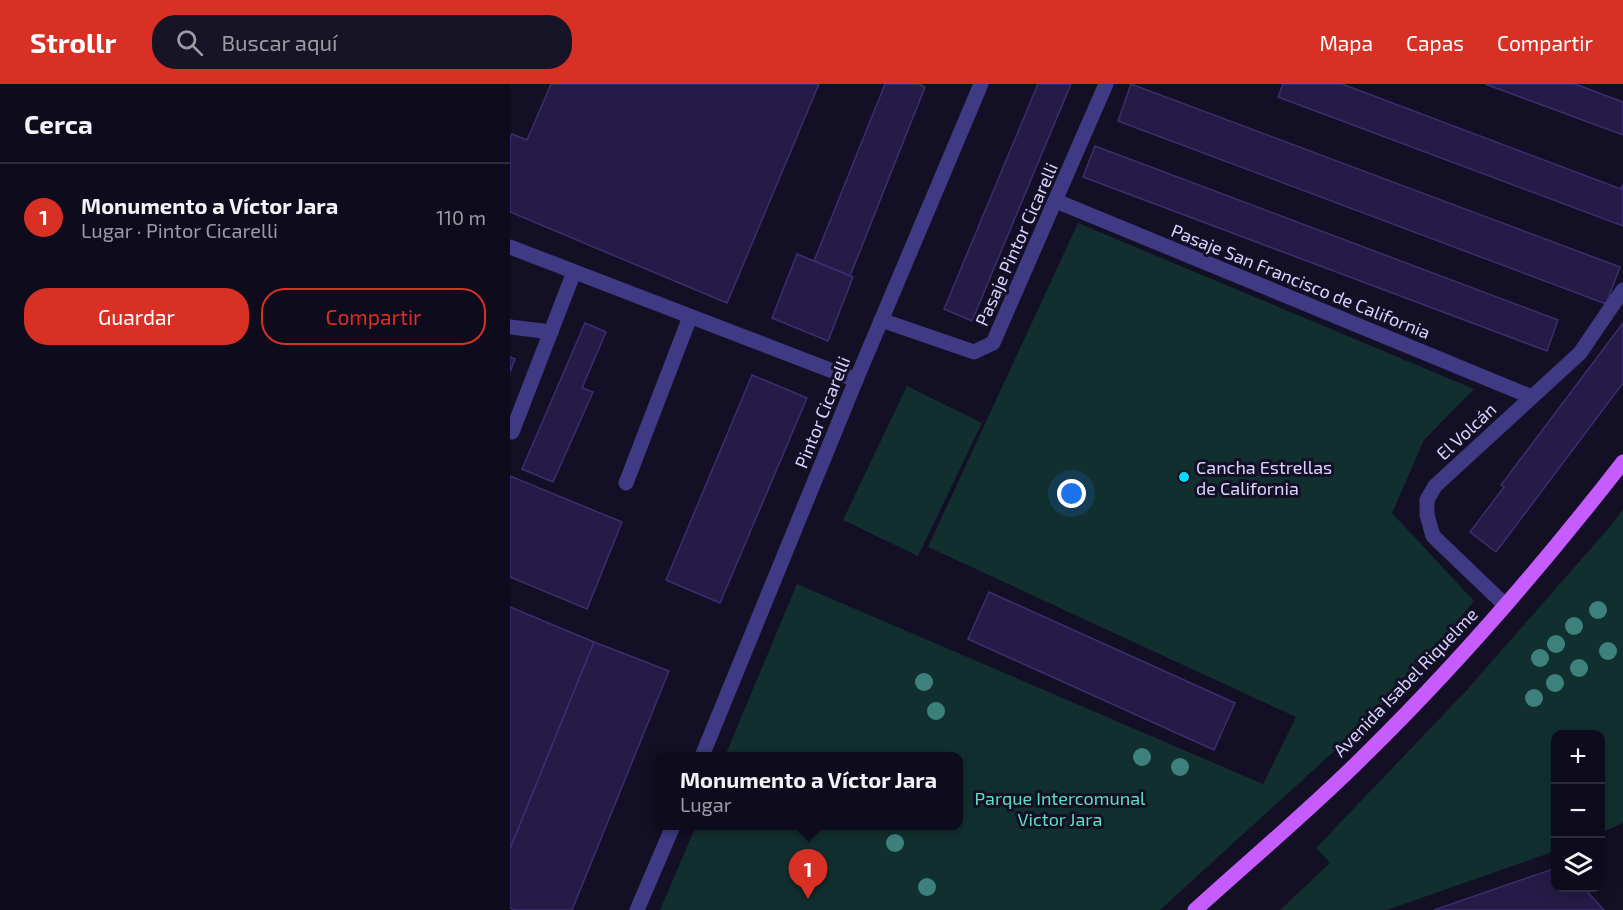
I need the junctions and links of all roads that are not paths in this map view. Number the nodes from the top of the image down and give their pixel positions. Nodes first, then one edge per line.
1 (981, 84) edge
2 (1106, 84) edge
3 (1056, 201) junction
4 (510, 247) edge
5 (573, 272) junction
6 (1623, 290) edge
7 (690, 317) junction
8 (881, 320) junction
9 (510, 327) edge
10 (551, 332) junction
11 (856, 380) junction
12 (1532, 397) junction
13 (512, 432) dead end
14 (1623, 462) edge
15 (626, 483) dead end
16 (1505, 605) junction
17 (704, 752) edge
18 (671, 830) edge
19 (637, 910) edge
20 (1195, 910) edge

1 - 8 street, Pintor Cicarelli
2 - 3 street, Pasaje Pintor Cicarelli
3 - 8 street, Pasaje Pintor Cicarelli
3 - 12 street, Pasaje San Francisco de California
4 - 5 street
5 - 7 street
5 - 10 street
6 - 12 street, El Volcán
7 - 11 street
7 - 15 street
8 - 11 street, Pintor Cicarelli
9 - 10 street
10 - 13 street
11 - 17 street, Pintor Cicarelli
12 - 16 street, El Volcán
14 - 16 main road, Avenida Isabel Riquelme
16 - 20 main road, Avenida Isabel Riquelme
18 - 19 street

